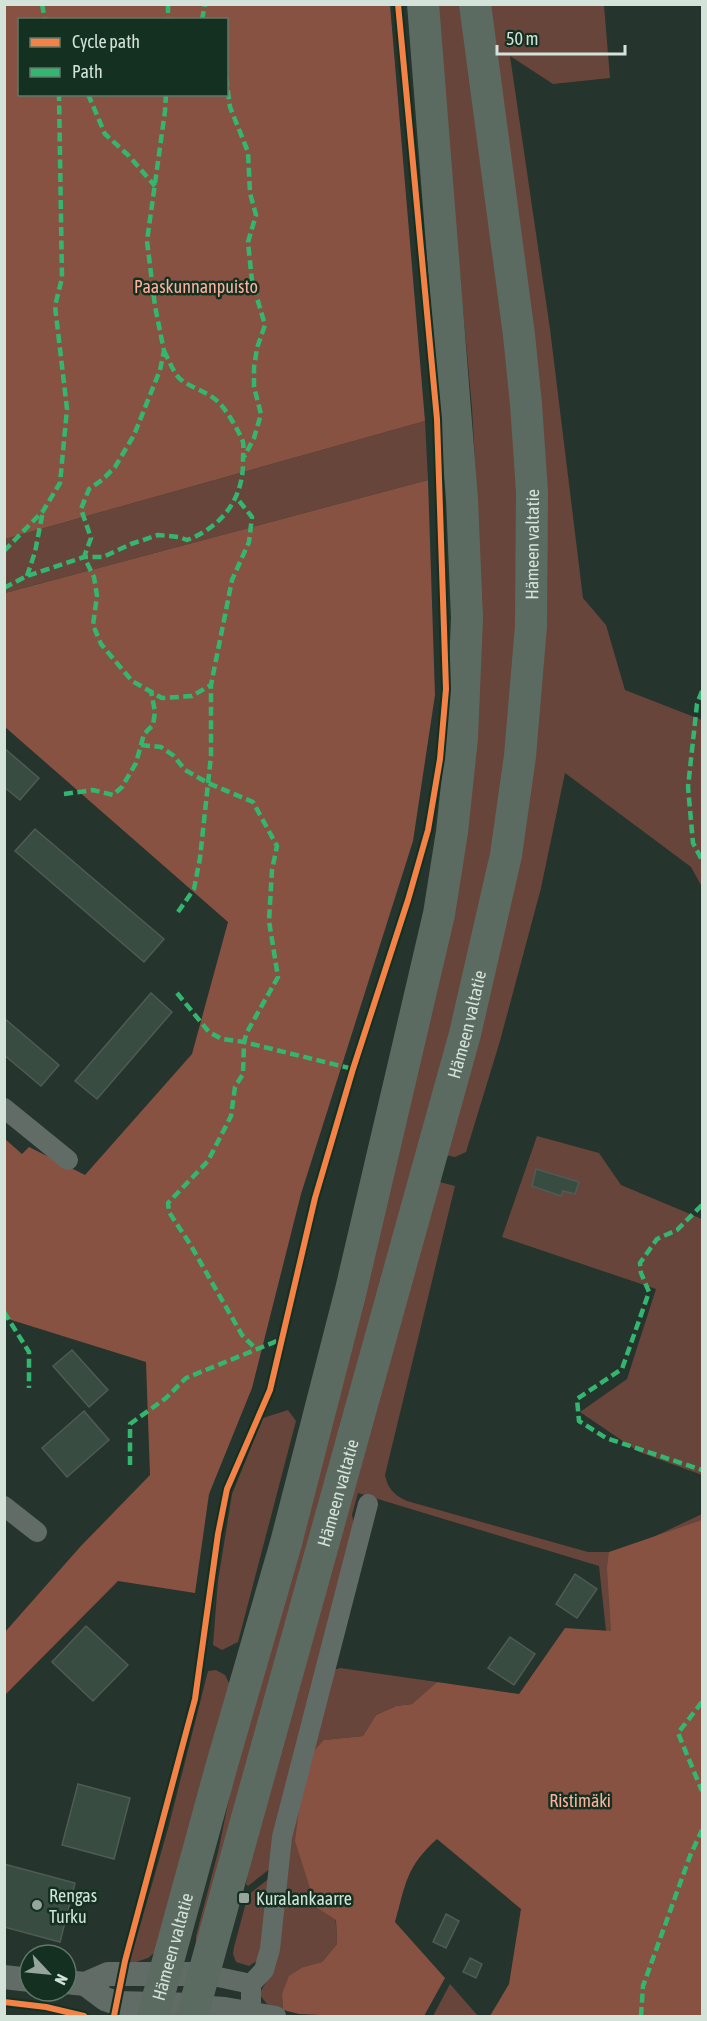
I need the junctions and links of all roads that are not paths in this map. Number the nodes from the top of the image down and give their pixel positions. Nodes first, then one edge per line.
1 (423, 4) edge
2 (474, 4) edge
3 (4, 1107) edge
4 (68, 1161) dead end
5 (368, 1504) dead end
6 (4, 1506) edge
7 (37, 1532) dead end
8 (163, 1974) junction
9 (204, 1974) junction
10 (78, 1982) edge
11 (78, 1984) edge
12 (251, 1984) junction
13 (154, 2010) edge
14 (193, 2011) edge
15 (251, 2014) edge
16 (276, 2016) edge

1 - 8 highway, Hämeen valtatie
2 - 9 highway, Hämeen valtatie
3 - 4 street
5 - 12 street
6 - 7 street
8 - 9 street
8 - 10 street
8 - 13 highway, Hämeen valtatie
9 - 12 street
9 - 14 highway, Hämeen valtatie
11 - 13 street
12 - 15 street
13 - 14 street
14 - 15 street
15 - 16 street

